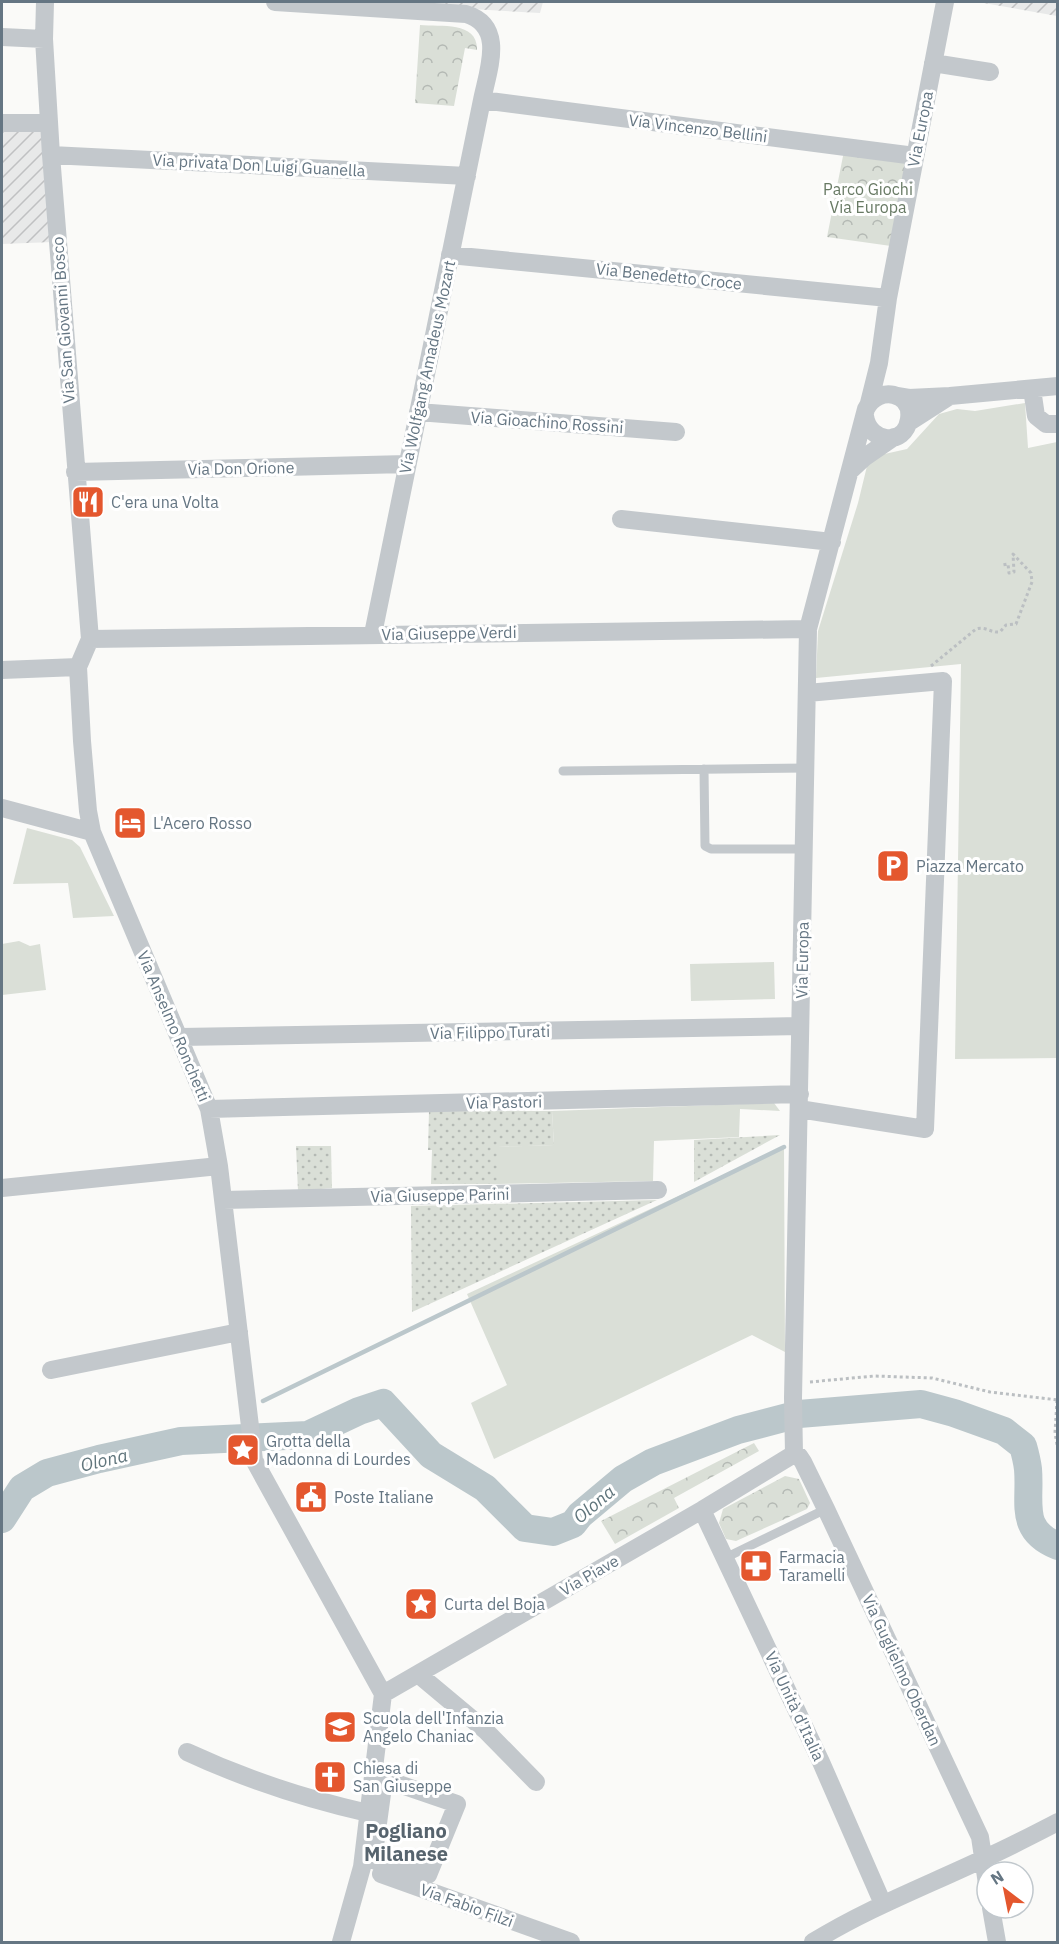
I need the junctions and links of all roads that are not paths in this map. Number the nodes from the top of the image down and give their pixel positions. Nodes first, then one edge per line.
1 (45, 2) edge
2 (275, 2) edge
3 (945, 2) edge
4 (2, 37) edge
5 (44, 39) junction
6 (933, 63) junction
7 (990, 72) dead end
8 (482, 100) junction
9 (2, 123) edge
10 (48, 123) junction
11 (51, 155) junction
12 (915, 156) junction
13 (466, 176) junction
14 (450, 255) junction
15 (888, 298) junction
16 (879, 363) junction
17 (1058, 386) edge
18 (1032, 389) junction
19 (895, 395) junction
20 (950, 396) junction
21 (867, 409) junction
22 (418, 412) junction
23 (908, 423) junction
24 (1058, 424) edge
25 (676, 432) dead end
26 (894, 437) junction
27 (407, 464) junction
28 (850, 471) junction
29 (75, 472) junction
30 (621, 519) dead end
31 (832, 542) junction
32 (808, 629) junction
33 (373, 634) junction
34 (90, 639) junction
35 (78, 667) junction
36 (2, 670) edge
37 (807, 693) junction
38 (806, 768) junction
39 (704, 769) junction
40 (563, 771) dead end
41 (2, 808) edge
42 (92, 832) junction
43 (804, 849) junction
44 (800, 1026) junction
45 (180, 1037) junction
46 (799, 1102) junction
47 (209, 1109) junction
48 (219, 1166) junction
49 (2, 1188) edge
50 (658, 1190) dead end
51 (223, 1200) junction
52 (239, 1332) junction
53 (51, 1370) dead end
54 (794, 1454) junction
55 (826, 1509) junction
56 (702, 1510) junction
57 (725, 1558) junction
58 (418, 1674) junction
59 (383, 1694) junction
60 (187, 1752) dead end
61 (536, 1782) dead end
62 (368, 1813) junction
63 (1058, 1822) edge
64 (983, 1860) joint
65 (367, 1863) junction
66 (975, 1864) edge
67 (883, 1904) junction
68 (993, 1920) edge
69 (344, 1942) edge
70 (571, 1942) edge
71 (813, 1942) edge
72 (997, 1942) edge

1 - 5 street, Via San Giovanni Bosco
2 - 8 street, Via Wolfgang Amadeus Mozart
3 - 6 street, Via Europa
4 - 5 street
5 - 10 street, Via San Giovanni Bosco
6 - 7 street
6 - 12 street, Via Europa
8 - 12 street, Via Vincenzo Bellini
8 - 13 street, Via Wolfgang Amadeus Mozart
9 - 10 street
10 - 11 street, Via San Giovanni Bosco
11 - 13 street, Via privata Don Luigi Guanella
11 - 29 street, Via San Giovanni Bosco
12 - 15 street, Via Europa
13 - 14 street, Via Wolfgang Amadeus Mozart
14 - 15 street, Via Benedetto Croce
14 - 22 street, Via Wolfgang Amadeus Mozart
15 - 16 street, Via Europa
16 - 19 street
16 - 21 street, Via Europa
17 - 18 street
18 - 20 street
18 - 24 street
19 - 20 street
19 - 21 street
19 - 23 street
20 - 23 street
21 - 26 street
21 - 28 street, Via Europa
22 - 25 street, Via Gioachino Rossini
22 - 27 street, Via Wolfgang Amadeus Mozart
23 - 26 street
26 - 28 street
27 - 29 street, Via Don Orione
27 - 33 street, Via Wolfgang Amadeus Mozart
28 - 31 street, Via Europa
29 - 34 street, Via San Giovanni Bosco
30 - 31 street
31 - 32 street, Via Europa
32 - 33 street, Via Giuseppe Verdi
32 - 37 street, Via Europa
33 - 34 street, Via Giuseppe Verdi
34 - 35 street, Via Anselmo Ronchetti
35 - 36 street
35 - 42 street, Via Anselmo Ronchetti
37 - 38 street, Via Europa
37 - 46 street
38 - 39 lane
38 - 43 street, Via Europa
39 - 40 lane
39 - 43 lane
41 - 42 street
42 - 45 street, Via Anselmo Ronchetti
43 - 44 street, Via Europa
44 - 45 street, Via Filippo Turati
44 - 46 street, Via Europa
45 - 47 street, Via Anselmo Ronchetti
46 - 47 street, Via Pastori
46 - 54 street, Via Europa
47 - 48 street, Via Anselmo Ronchetti
48 - 49 street
48 - 51 street, Via Anselmo Ronchetti
50 - 51 street, Via Giuseppe Parini
51 - 52 street, Via Anselmo Ronchetti
52 - 53 street
52 - 59 street, Via Anselmo Ronchetti
54 - 55 street, Via Guglielmo Oberdan
54 - 56 street, Via Piave
55 - 57 lane
55 - 64 street, Via Guglielmo Oberdan
56 - 57 street, Via Unità d'Italia
56 - 58 street, Via Piave
57 - 67 street, Via Unità d'Italia
58 - 59 street, Via Piave
58 - 61 street
59 - 62 street
60 - 62 street
62 - 65 street
63 - 64 street
65 - 65 street
65 - 69 street
65 - 70 street, Via Fabio Filzi
66 - 67 street
67 - 71 street
68 - 72 street

